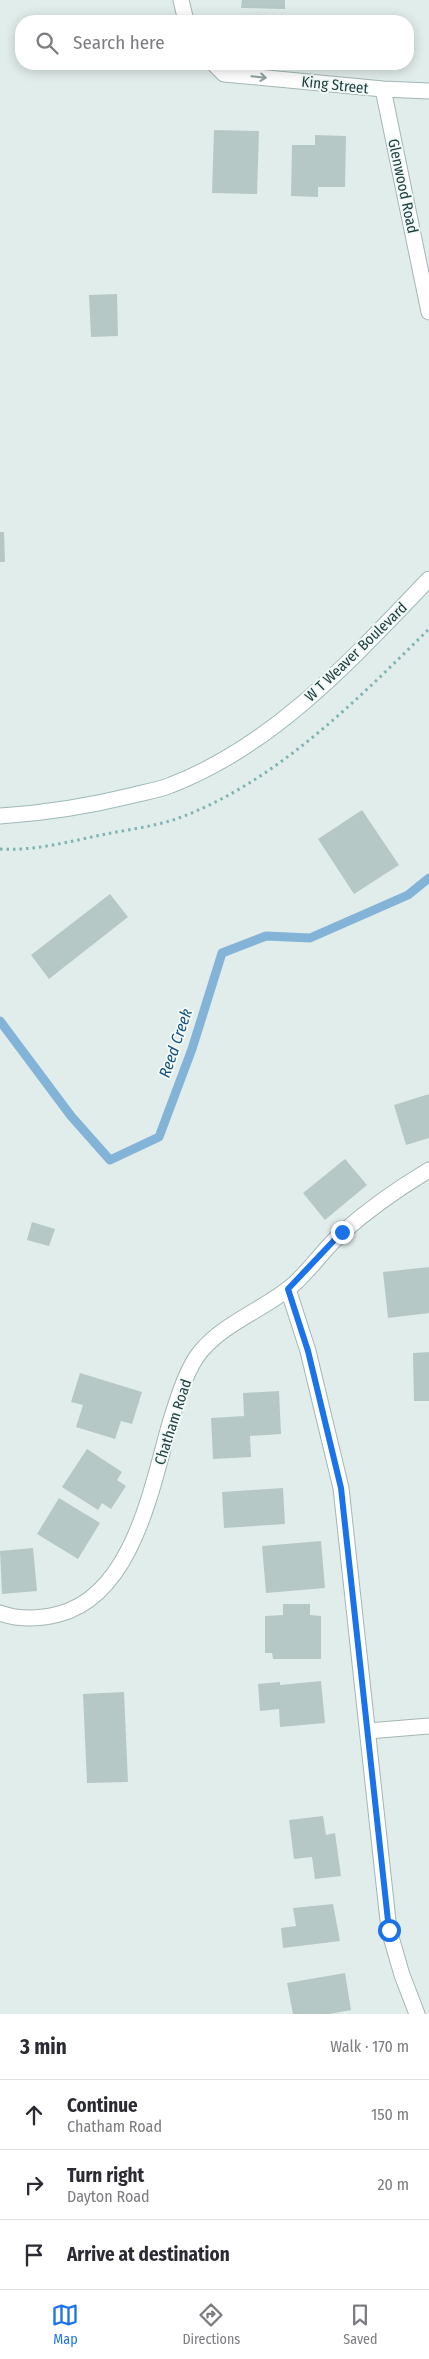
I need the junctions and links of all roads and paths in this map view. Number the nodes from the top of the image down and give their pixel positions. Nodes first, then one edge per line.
1 (181, 0) edge
2 (185, 15) edge
3 (220, 70) edge
4 (383, 90) junction
5 (429, 91) edge
6 (429, 312) edge
7 (429, 578) edge
8 (0, 816) edge
9 (429, 1170) edge
10 (288, 1289) junction
11 (0, 1613) edge
12 (429, 1726) edge
13 (368, 1731) junction
14 (417, 2014) edge

1 - 2 street
3 -> 4 street, King Street
4 - 5 street, King Street
4 - 6 street, Glenwood Road
7 - 8 street, W T Weaver Boulevard
9 - 10 street, Chatham Road
10 - 11 street, Chatham Road
10 - 13 street
12 - 13 street
13 - 14 street

